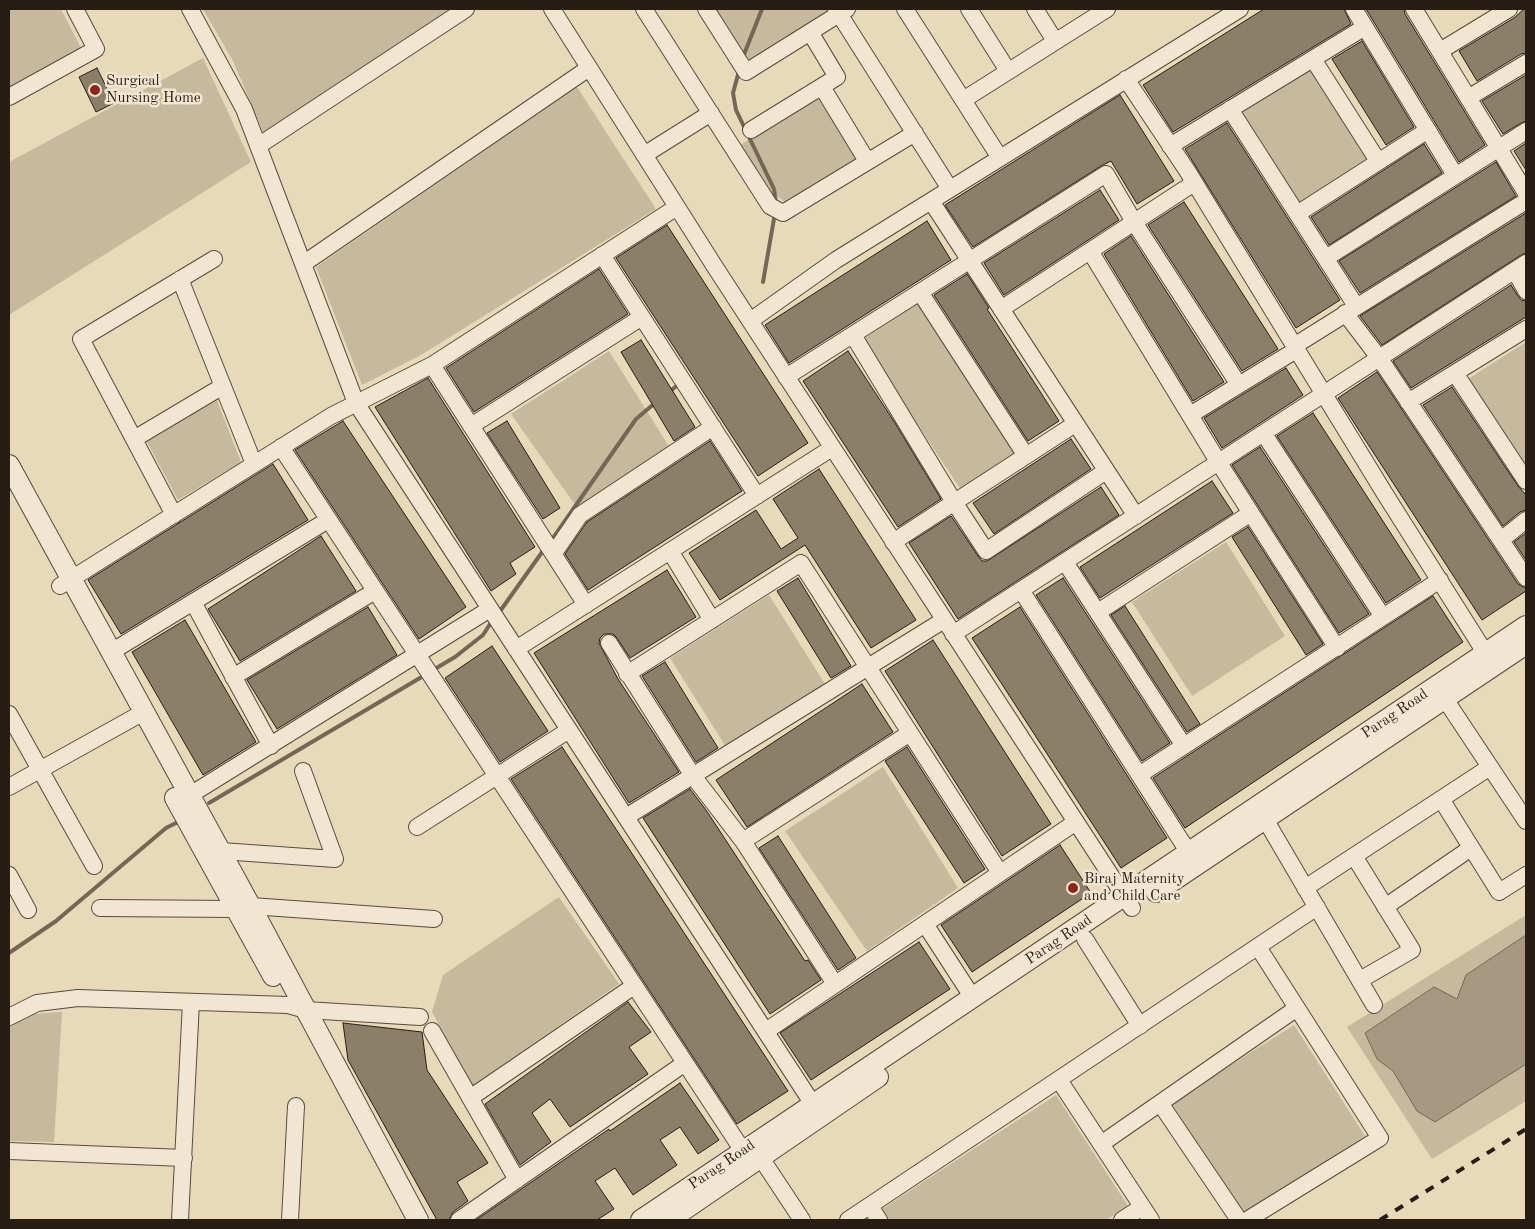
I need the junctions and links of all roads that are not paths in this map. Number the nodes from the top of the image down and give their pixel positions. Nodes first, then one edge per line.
1 (75, 9) edge
2 (190, 9) edge
3 (466, 9) edge
4 (552, 9) edge
5 (644, 9) edge
6 (706, 9) edge
7 (905, 9) edge
8 (970, 9) edge
9 (1035, 9) edge
10 (1107, 9) edge
11 (1237, 9) edge
12 (1354, 9) edge
13 (1414, 9) edge
14 (1509, 9) edge
15 (841, 10) edge
16 (1365, 27) junction
17 (810, 32) junction
18 (1055, 41) junction
19 (1440, 52) junction
20 (1313, 59) junction
21 (1526, 63) edge
22 (589, 68) junction
23 (1008, 71) junction
24 (1126, 80) junction
25 (822, 87) junction
26 (9, 97) edge
27 (1468, 98) junction
28 (962, 100) junction
29 (1230, 109) junction
30 (711, 114) junction
31 (751, 130) dead end
32 (1428, 130) junction
33 (1526, 131) edge
34 (915, 133) junction
35 (258, 146) junction
36 (1170, 146) junction
37 (1500, 148) junction
38 (644, 154) junction
39 (1000, 158) junction
40 (867, 161) junction
41 (1378, 161) junction
42 (1455, 175) junction
43 (1194, 183) junction
44 (950, 189) junction
45 (1526, 194) edge
46 (931, 201) junction
47 (677, 207) junction
48 (1297, 214) junction
49 (1134, 222) junction
50 (1090, 251) junction
51 (602, 255) junction
52 (1326, 258) junction
53 (214, 259) dead end
54 (969, 261) junction
55 (303, 264) junction
56 (1520, 267) edge
57 (180, 279) junction
58 (1526, 291) edge
59 (920, 292) junction
60 (1001, 309) junction
61 (1351, 310) junction
62 (642, 317) junction
63 (750, 321) junction
64 (1526, 329) edge
65 (853, 335) junction
66 (1295, 348) junction
67 (1380, 359) junction
68 (432, 365) junction
69 (1455, 373) junction
70 (786, 377) junction
71 (1239, 385) junction
72 (223, 386) junction
73 (1324, 395) junction
74 (1408, 402) junction
75 (356, 403) junction
76 (1190, 415) junction
77 (1076, 424) junction
78 (471, 426) junction
79 (713, 427) junction
80 (1264, 434) junction
81 (134, 439) junction
82 (281, 447) junction
83 (832, 448) junction
84 (1026, 456) junction
85 (1219, 463) junction
86 (254, 464) junction
87 (1106, 471) junction
88 (11, 479) edge
89 (1526, 481) edge
90 (757, 496) junction
91 (954, 502) junction
92 (1251, 513) junction
93 (174, 514) junction
94 (1136, 516) junction
95 (328, 520) junction
96 (1526, 520) edge
97 (1501, 540) junction
98 (893, 542) junction
99 (670, 551) junction
100 (552, 552) junction
101 (1066, 562) junction
102 (1526, 578) edge
103 (1440, 580) junction
104 (66, 583) junction
105 (1021, 590) junction
106 (375, 591) junction
107 (193, 602) junction
108 (586, 604) junction
109 (1098, 612) junction
110 (494, 616) junction
111 (1383, 618) junction
112 (712, 620) junction
113 (944, 620) junction
114 (1526, 626) edge
115 (953, 634) junction
116 (609, 643) dead end
117 (1526, 644) edge
118 (1337, 648) junction
119 (516, 649) junction
120 (111, 652) junction
121 (420, 660) junction
122 (1490, 660) junction
123 (868, 668) junction
124 (627, 674) junction
125 (233, 677) junction
126 (1446, 699) junction
127 (9, 714) edge
128 (138, 715) junction
129 (569, 730) junction
130 (910, 733) junction
131 (271, 746) junction
132 (1184, 746) junction
133 (1490, 766) junction
134 (40, 770) junction
135 (303, 771) dead end
136 (497, 776) junction
137 (693, 776) junction
138 (1139, 776) junction
139 (9, 787) edge
140 (190, 795) junction
141 (1441, 799) junction
142 (1524, 812) edge
143 (626, 817) junction
144 (1265, 819) junction
145 (1076, 822) junction
146 (417, 827) dead end
147 (743, 841) junction
148 (1471, 848) junction
149 (221, 852) junction
150 (1189, 853) junction
151 (1354, 856) junction
152 (94, 866) dead end
153 (1000, 874) junction
154 (9, 875) edge
155 (1526, 875) edge
156 (1306, 888) junction
157 (1129, 902) junction
158 (1385, 907) junction
159 (100, 908) dead end
160 (243, 908) junction
161 (1317, 908) junction
162 (28, 910) dead end
163 (434, 919) dead end
164 (925, 924) junction
165 (1086, 939) junction
166 (1258, 947) junction
167 (1360, 980) junction
168 (835, 984) junction
169 (634, 986) junction
170 (973, 998) junction
171 (191, 1002) junction
172 (1374, 1006) dead end
173 (297, 1007) junction
174 (1297, 1008) junction
175 (9, 1017) edge
176 (420, 1017) dead end
177 (1140, 1026) junction
178 (432, 1031) dead end
179 (766, 1031) junction
180 (685, 1064) junction
181 (1058, 1080) junction
182 (470, 1098) junction
183 (1160, 1103) junction
184 (296, 1106) dead end
185 (817, 1110) junction
186 (1101, 1144) junction
187 (9, 1151) edge
188 (752, 1154) junction
189 (184, 1158) junction
190 (517, 1180) junction
191 (870, 1206) junction
192 (1147, 1214) edge
193 (180, 1220) edge
194 (290, 1220) edge
195 (404, 1220) edge
196 (418, 1220) edge
197 (459, 1220) edge
198 (641, 1220) edge
199 (669, 1220) edge
200 (802, 1220) edge
201 (848, 1220) edge
202 (879, 1220) edge
203 (1122, 1220) edge
204 (1238, 1220) edge
205 (1247, 1220) edge

1 - 26 street
2 - 35 street
3 - 35 street
4 - 22 street
5 - 30 street
6 - 17 street
7 - 28 street
8 - 23 street
9 - 18 street
10 - 18 street
11 - 24 street
12 - 16 street
13 - 19 street
14 - 19 street
15 - 17 street
15 - 34 street
16 - 20 street
16 - 32 street
17 - 25 street
18 - 23 street
19 - 27 street
20 - 29 street
20 - 41 street
21 - 27 street
22 - 38 street
22 - 55 street
23 - 28 street
24 - 36 street
24 - 39 street
25 - 31 street
25 - 40 street
27 - 37 street
28 - 39 street
29 - 36 street
29 - 48 street
30 - 38 street
30 - 40 street
32 - 41 street
32 - 42 street
33 - 37 street
34 - 40 street
34 - 44 street
35 - 55 street
36 - 43 street
37 - 42 street
37 - 45 street
38 - 47 street
39 - 44 street
41 - 48 street
42 - 52 street
43 - 49 street
43 - 66 street
44 - 46 street
45 - 61 street
46 - 54 street
46 - 63 street
47 - 51 street
47 - 63 street
48 - 52 street
49 - 50 street
49 - 54 street
49 - 71 street
50 - 60 street
50 - 76 street
51 - 62 street
51 - 68 street
52 - 61 street
53 - 57 street
54 - 59 street
54 - 60 street
55 - 75 street
56 - 58 street
56 - 67 street
57 - 72 street
57 - 81 street
59 - 65 street
59 - 84 street
60 - 77 street
61 - 66 street
61 - 67 street
62 - 78 street
62 - 79 street
63 - 70 street
64 - 69 street
65 - 70 street
65 - 91 street
66 - 71 street
66 - 73 street
67 - 73 street
67 - 74 street
68 - 75 street
68 - 78 street
69 - 74 street
69 - 89 street
70 - 83 street
71 - 76 street
72 - 81 street
72 - 86 street
73 - 80 street
73 - 103 street
74 - 97 street
75 - 82 street
75 - 110 street
76 - 85 street
77 - 84 street
77 - 87 street
78 - 100 street
79 - 90 street
79 - 100 street
80 - 85 street
80 - 111 street
81 - 93 street
82 - 86 street
82 - 95 street
83 - 90 street
83 - 98 street
84 - 91 street
85 - 92 street
85 - 94 street
86 - 93 street
87 - 91 street
87 - 94 street
88 - 104 street
90 - 99 street
91 - 98 street
92 - 109 street
92 - 118 street
93 - 104 street
94 - 101 street
95 - 106 street
95 - 107 street
96 - 97 street
97 - 102 street
98 - 113 street
99 - 108 street
99 - 112 street
100 - 108 street
101 - 105 street
101 - 109 street
103 - 111 street
103 - 122 street
104 - 120 street
104 - 128 street
105 - 115 street
105 - 138 street
106 - 121 street
106 - 125 street
107 - 120 street
107 - 125 street
108 - 119 street
109 - 132 street
110 - 119 street
110 - 121 street
111 - 118 street
112 - 123 street
112 - 124 street
113 - 115 street
113 - 123 street
114 - 122 street, Parag Road
115 - 145 street
116 - 124 street
117 - 122 street, Parag Road
118 - 132 street
119 - 129 street
120 - 128 street
121 - 131 street
121 - 136 street
122 - 126 street, Parag Road
122 - 150 street, Parag Road
123 - 130 street
123 - 137 street
124 - 137 street
125 - 131 street
126 - 133 street
126 - 144 street, Parag Road
127 - 134 street
128 - 134 street
128 - 140 street
128 - 160 street
129 - 136 street
129 - 143 street
130 - 147 street
130 - 153 street
131 - 140 street
132 - 138 street
133 - 141 street
133 - 142 street
134 - 139 street
134 - 152 street
135 - 149 street
136 - 146 street
136 - 169 street
137 - 143 street
137 - 147 street
138 - 150 street
140 - 149 street
141 - 148 street
141 - 151 street
143 - 179 street
144 - 156 street
144 - 157 street, Parag Road
145 - 153 street
145 - 157 street
147 - 168 street
148 - 155 street
148 - 158 street
149 - 160 street
150 - 157 street, Parag Road
151 - 156 street
151 - 158 street
153 - 164 street
154 - 162 street
156 - 161 street
157 - 165 street, Parag Road
157 - 170 street, Parag Road
158 - 167 street
159 - 160 street
160 - 163 street
160 - 173 street
161 - 166 street
161 - 167 street
164 - 168 street
164 - 170 street
165 - 177 street
165 - 185 street, Parag Road
166 - 174 street
166 - 177 street
167 - 172 street
168 - 179 street
169 - 180 street
169 - 182 street
170 - 185 street, Parag Road
171 - 173 street
171 - 175 street
171 - 189 street
173 - 176 street
173 - 195 street
173 - 196 street
174 - 183 street
174 - 205 street
177 - 181 street
178 - 182 street
179 - 185 street
180 - 188 street
180 - 190 street
181 - 186 street
181 - 191 street
182 - 190 street
183 - 186 street
183 - 204 street
184 - 194 street
185 - 188 street, Parag Road
186 - 192 street
187 - 189 street
188 - 198 street, Parag Road
188 - 199 street, Parag Road
188 - 200 street
189 - 193 street
190 - 197 street
191 - 201 street
191 - 202 street
192 - 203 street

